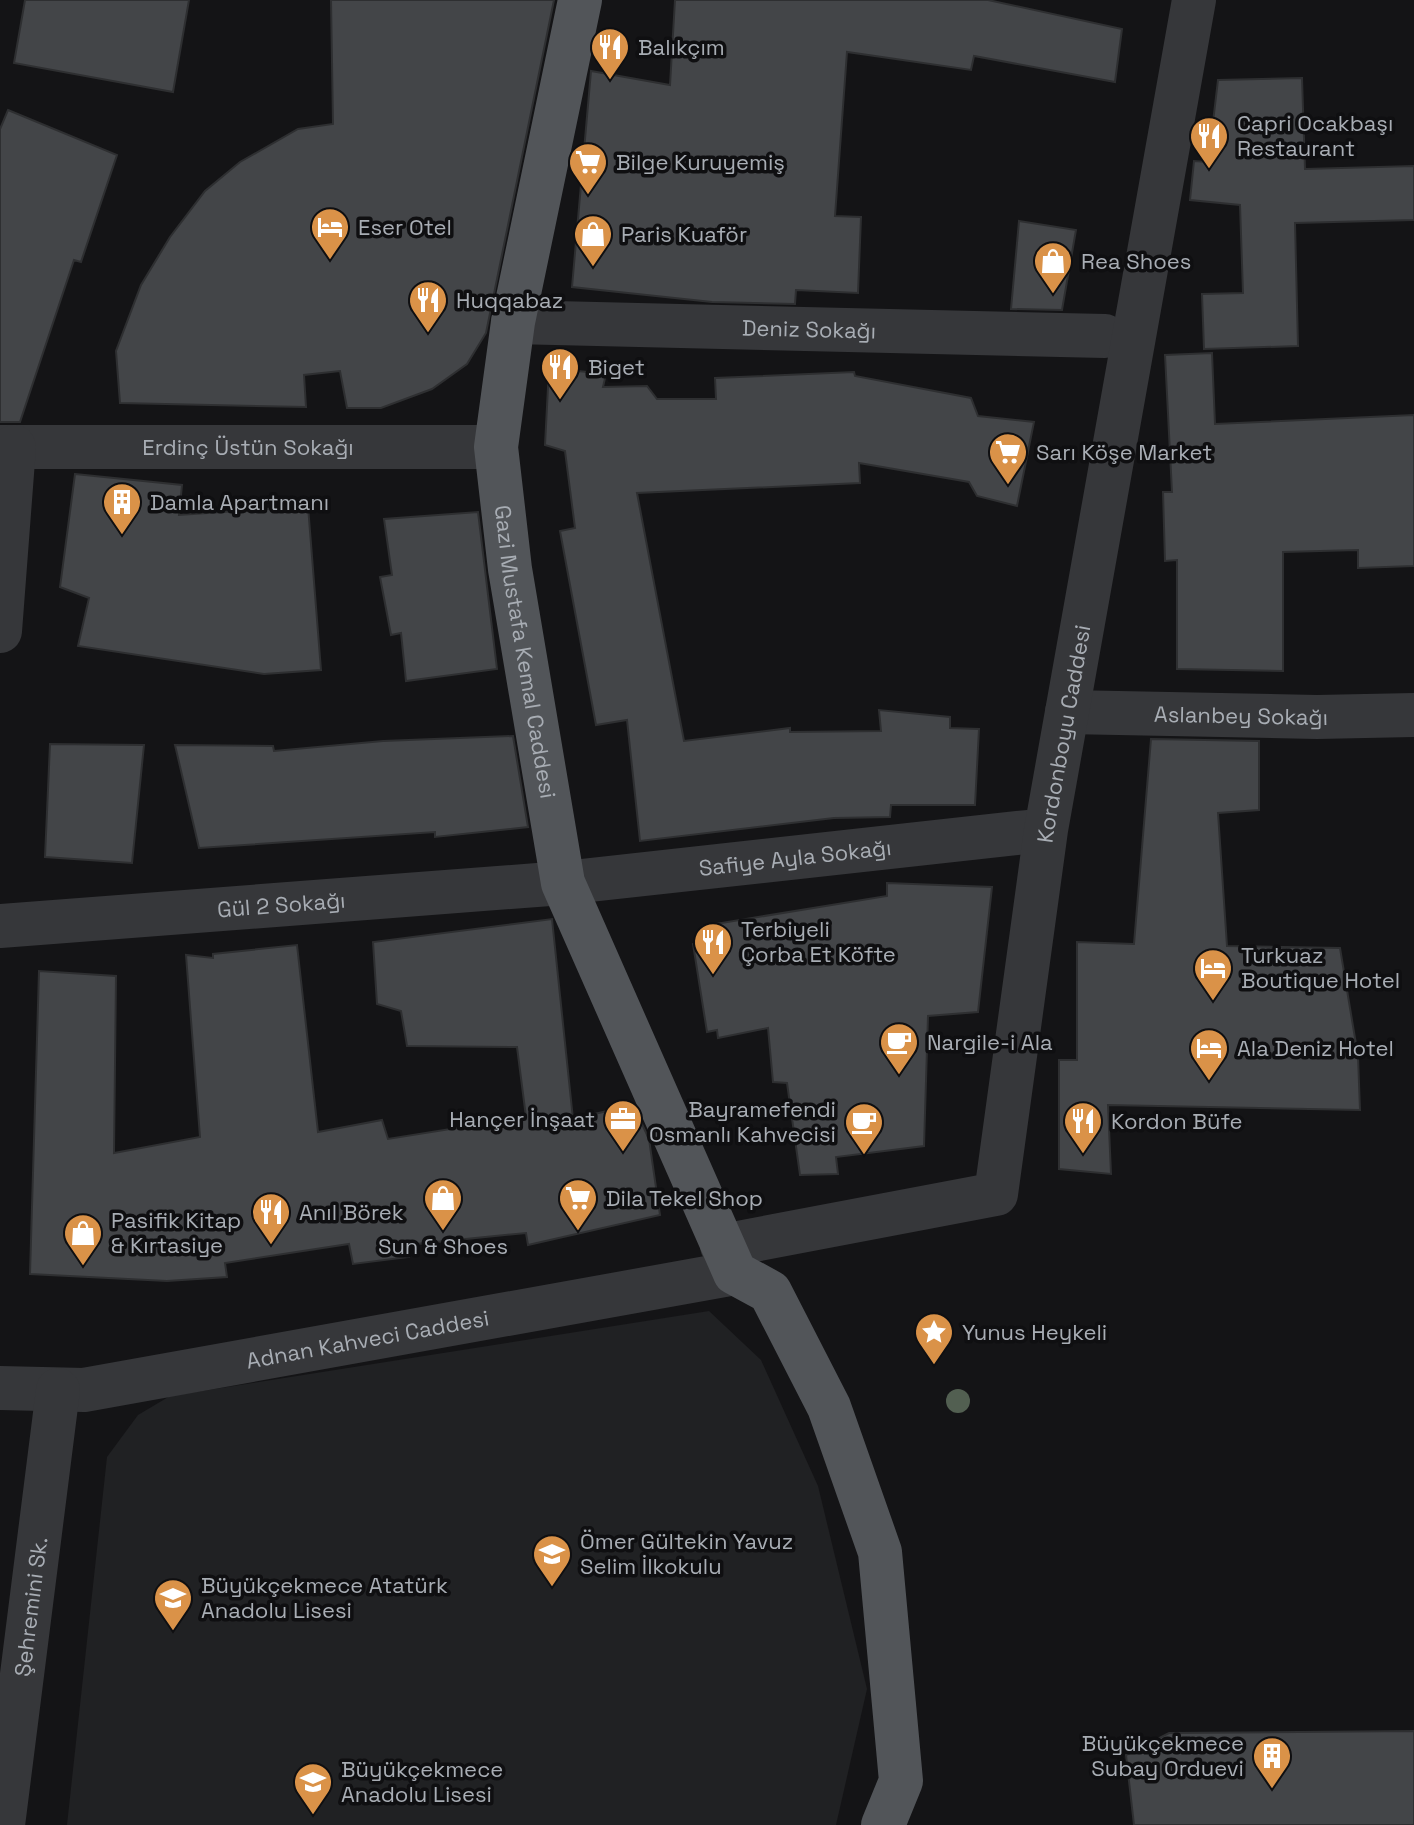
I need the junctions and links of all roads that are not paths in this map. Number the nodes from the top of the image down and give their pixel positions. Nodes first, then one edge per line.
1 (580, 0) edge
2 (1194, 0) edge
3 (513, 322) junction
4 (1105, 336) dead end
5 (7, 447) edge
6 (496, 447) junction
7 (0, 631) edge
8 (1067, 712) junction
9 (1414, 715) edge
10 (1027, 832) dead end
11 (563, 883) junction
12 (0, 926) edge
13 (728, 1259) junction
14 (0, 1388) edge
15 (58, 1390) junction
16 (3, 1825) edge
17 (883, 1825) edge

1 - 3 main road, Gazi Mustafa Kemal Caddesi
2 - 8 street, Kordonboyu Caddesi
3 - 4 street, Deniz Sokağı
3 - 6 main road, Gazi Mustafa Kemal Caddesi
5 - 6 street, Erdinç Üstün Sokağı
5 - 7 street
6 - 11 main road, Gazi Mustafa Kemal Caddesi
8 - 9 street, Aslanbey Sokağı
8 - 13 street, Kordonboyu Caddesi
10 - 11 street, Safiye Ayla Sokağı
11 - 12 street, Gül 2 Sokağı
11 - 13 main road, Gazi Mustafa Kemal Caddesi
13 - 15 street, Adnan Kahveci Caddesi
13 - 17 main road
14 - 15 street, Adnan Kahveci Caddesi
15 - 16 street, Şehremini Sk.

